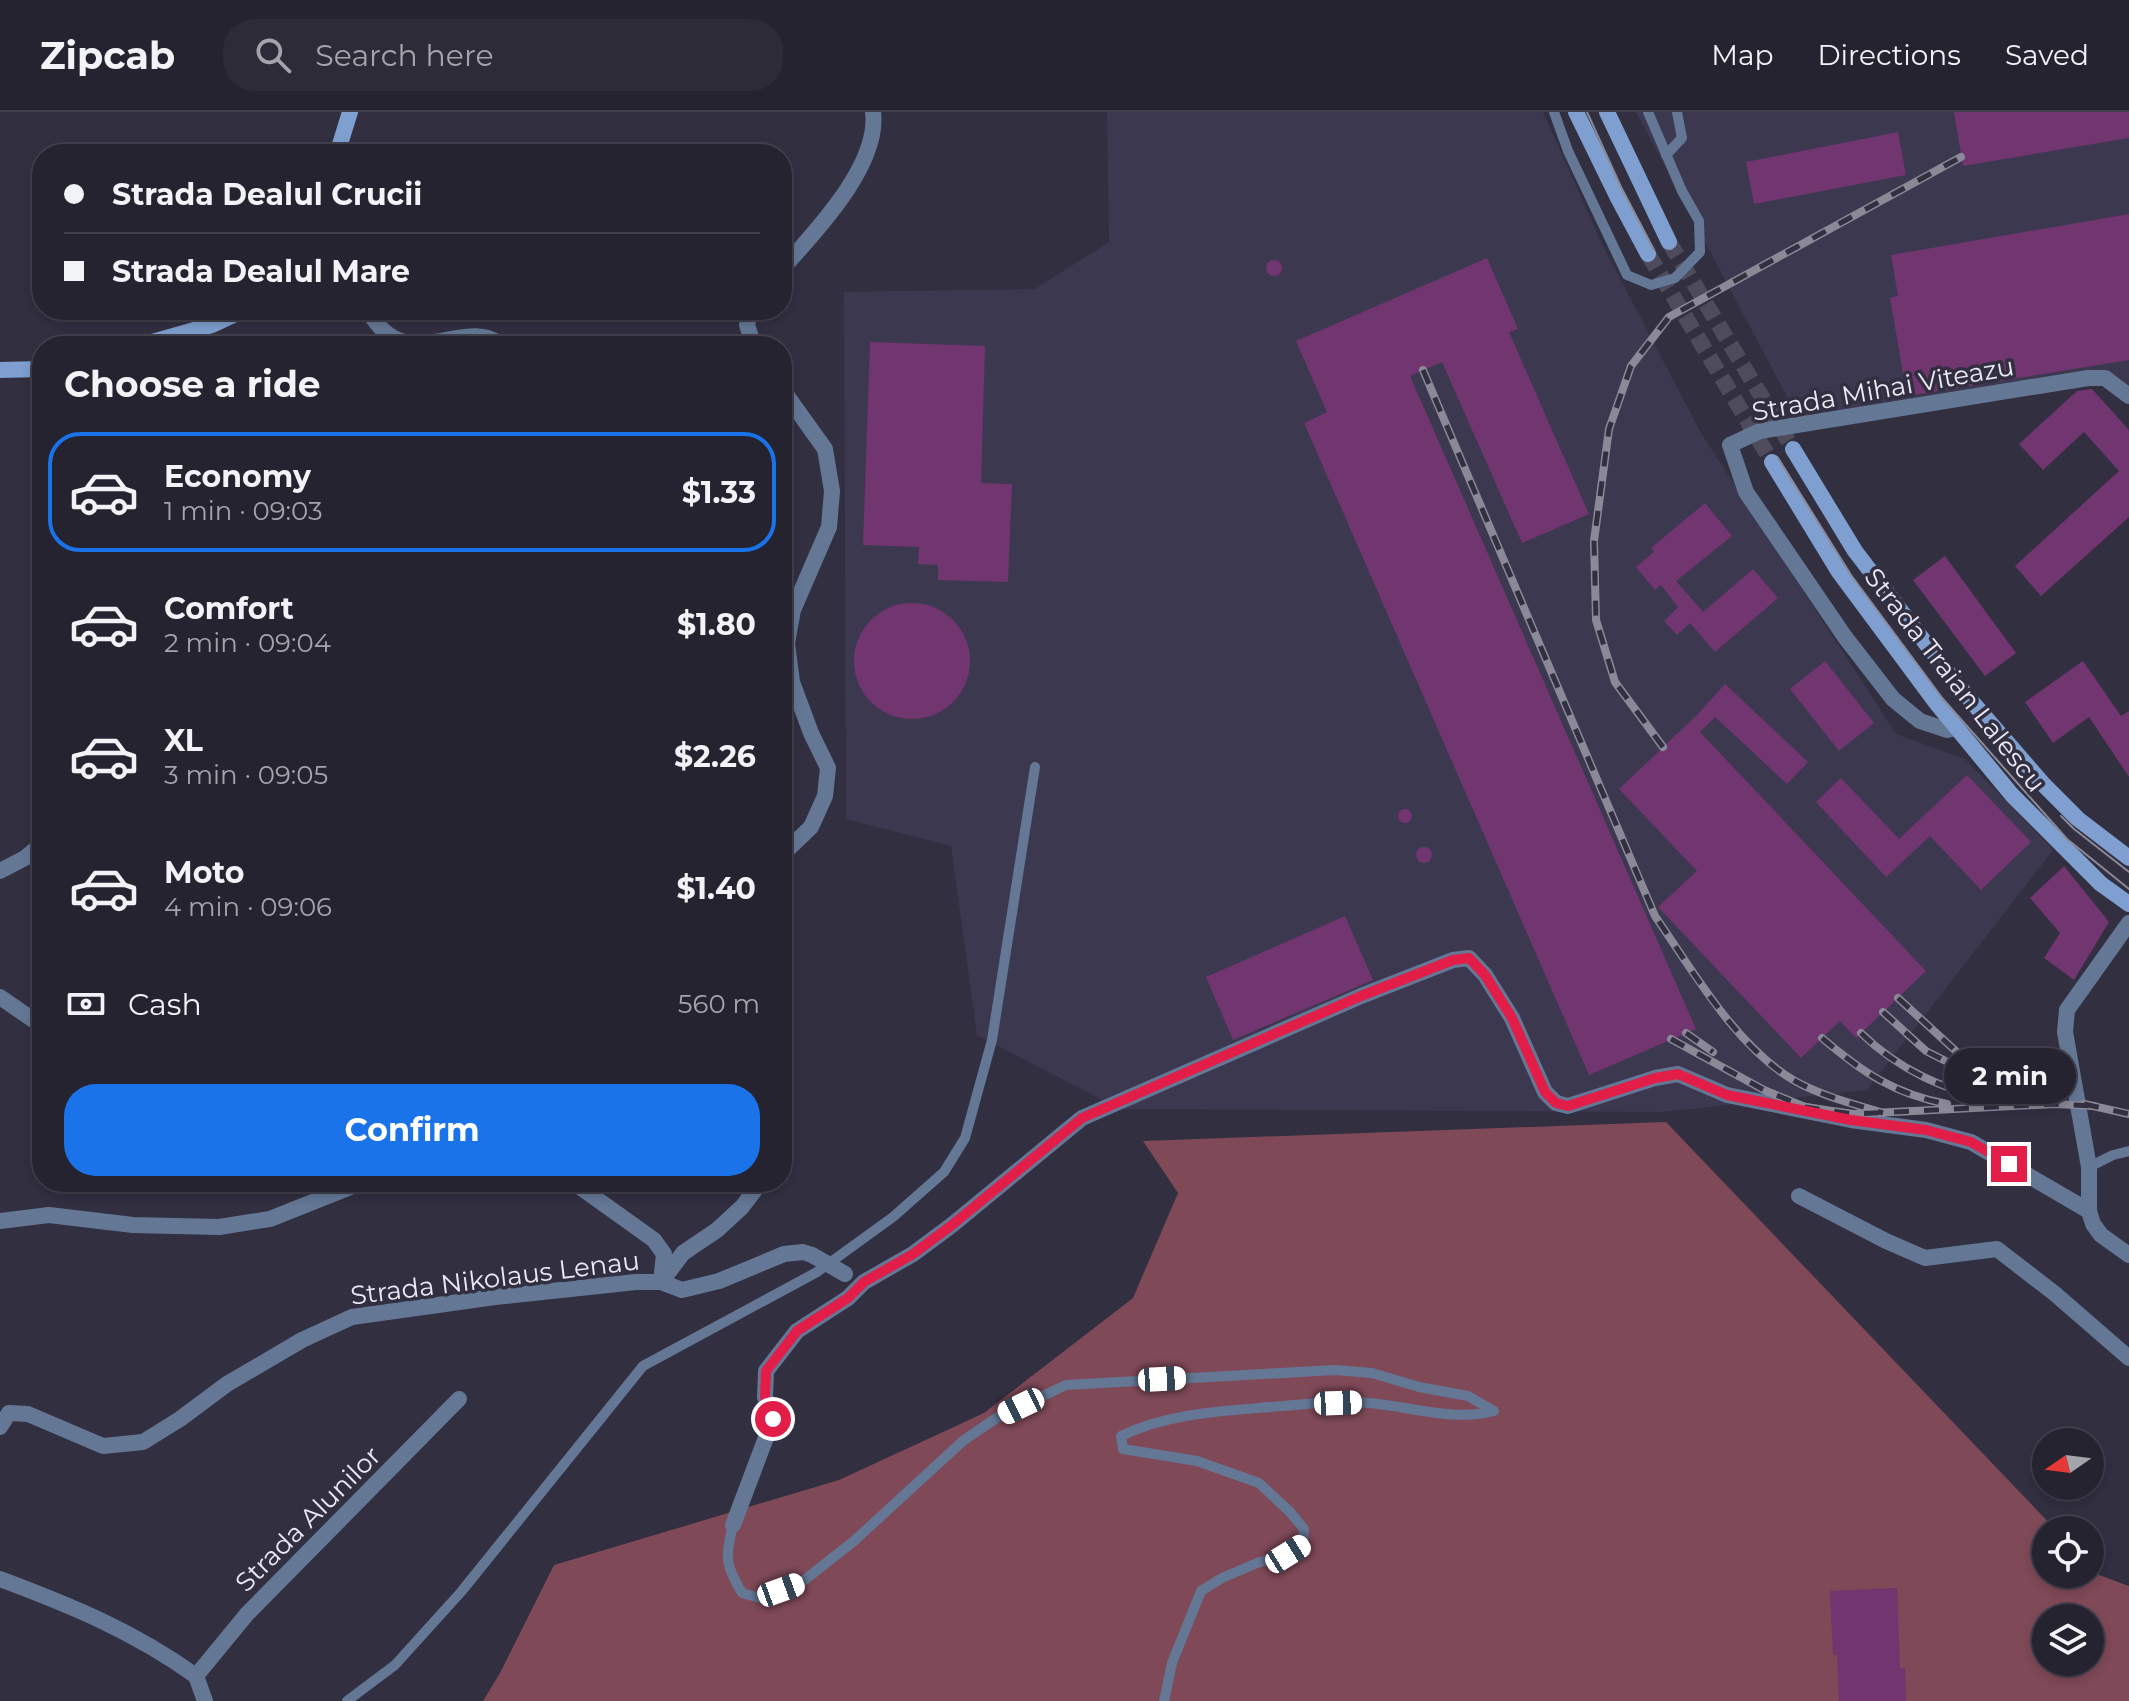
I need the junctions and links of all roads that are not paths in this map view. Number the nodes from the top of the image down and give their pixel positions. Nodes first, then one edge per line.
1 (350, 112) edge
2 (873, 112) edge
3 (1554, 112) edge
4 (1576, 112) edge
5 (1607, 112) edge
6 (1648, 112) edge
7 (1677, 112) edge
8 (341, 144) edge
9 (1666, 155) junction
10 (1669, 242) tunnel mouth
11 (1648, 254) tunnel mouth
12 (792, 258) edge
13 (223, 320) edge
14 (373, 320) edge
15 (173, 336) edge
16 (390, 336) edge
17 (32, 369) edge
18 (0, 370) edge
19 (2129, 396) edge
20 (792, 403) edge
21 (1793, 449) tunnel mouth
22 (1772, 462) tunnel mouth
23 (792, 616) edge
24 (792, 682) edge
25 (1957, 728) junction
26 (1035, 767) dead end
27 (792, 845) edge
28 (32, 852) edge
29 (2129, 858) edge
30 (0, 871) edge
31 (2129, 904) edge
32 (2129, 923) edge
33 (0, 997) edge
34 (32, 1019) edge
35 (2129, 1151) edge
36 (2089, 1167) junction
37 (338, 1192) edge
38 (587, 1192) edge
39 (753, 1192) edge
40 (1799, 1196) dead end
41 (2089, 1211) junction
42 (0, 1221) edge
43 (2129, 1255) edge
44 (661, 1282) junction
45 (864, 1282) junction
46 (2129, 1358) edge
47 (459, 1399) dead end
48 (0, 1427) edge
49 (733, 1525) joint
50 (0, 1579) edge
51 (196, 1676) junction
52 (205, 1701) edge
53 (347, 1701) edge
54 (1164, 1701) edge

1 - 8 main road
2 - 12 street
3 - 9 lane
4 - 11 main road
5 - 10 main road
6 - 9 lane
7 - 9 lane
13 - 15 main road
14 - 16 street
17 - 18 main road
19 - 25 street, Strada Mihai Viteazu
20 - 23 street
21 - 29 main road, Strada Traian Lalescu
22 - 25 main road, Strada Traian Lalescu
24 - 27 street
25 - 31 main road, Strada Traian Lalescu
26 - 53 lane
28 - 30 street
32 - 36 street
33 - 34 street
35 - 36 lane
36 - 41 street
37 - 42 street
38 - 44 street
39 - 44 street
40 - 46 street
41 - 43 street
41 - 45 street
44 - 45 street, bridge
44 - 48 street, Strada Nikolaus Lenau
45 - 49 street
47 - 51 street, Strada Alunilor
49 - 54 lane
50 - 51 street
51 - 52 street

